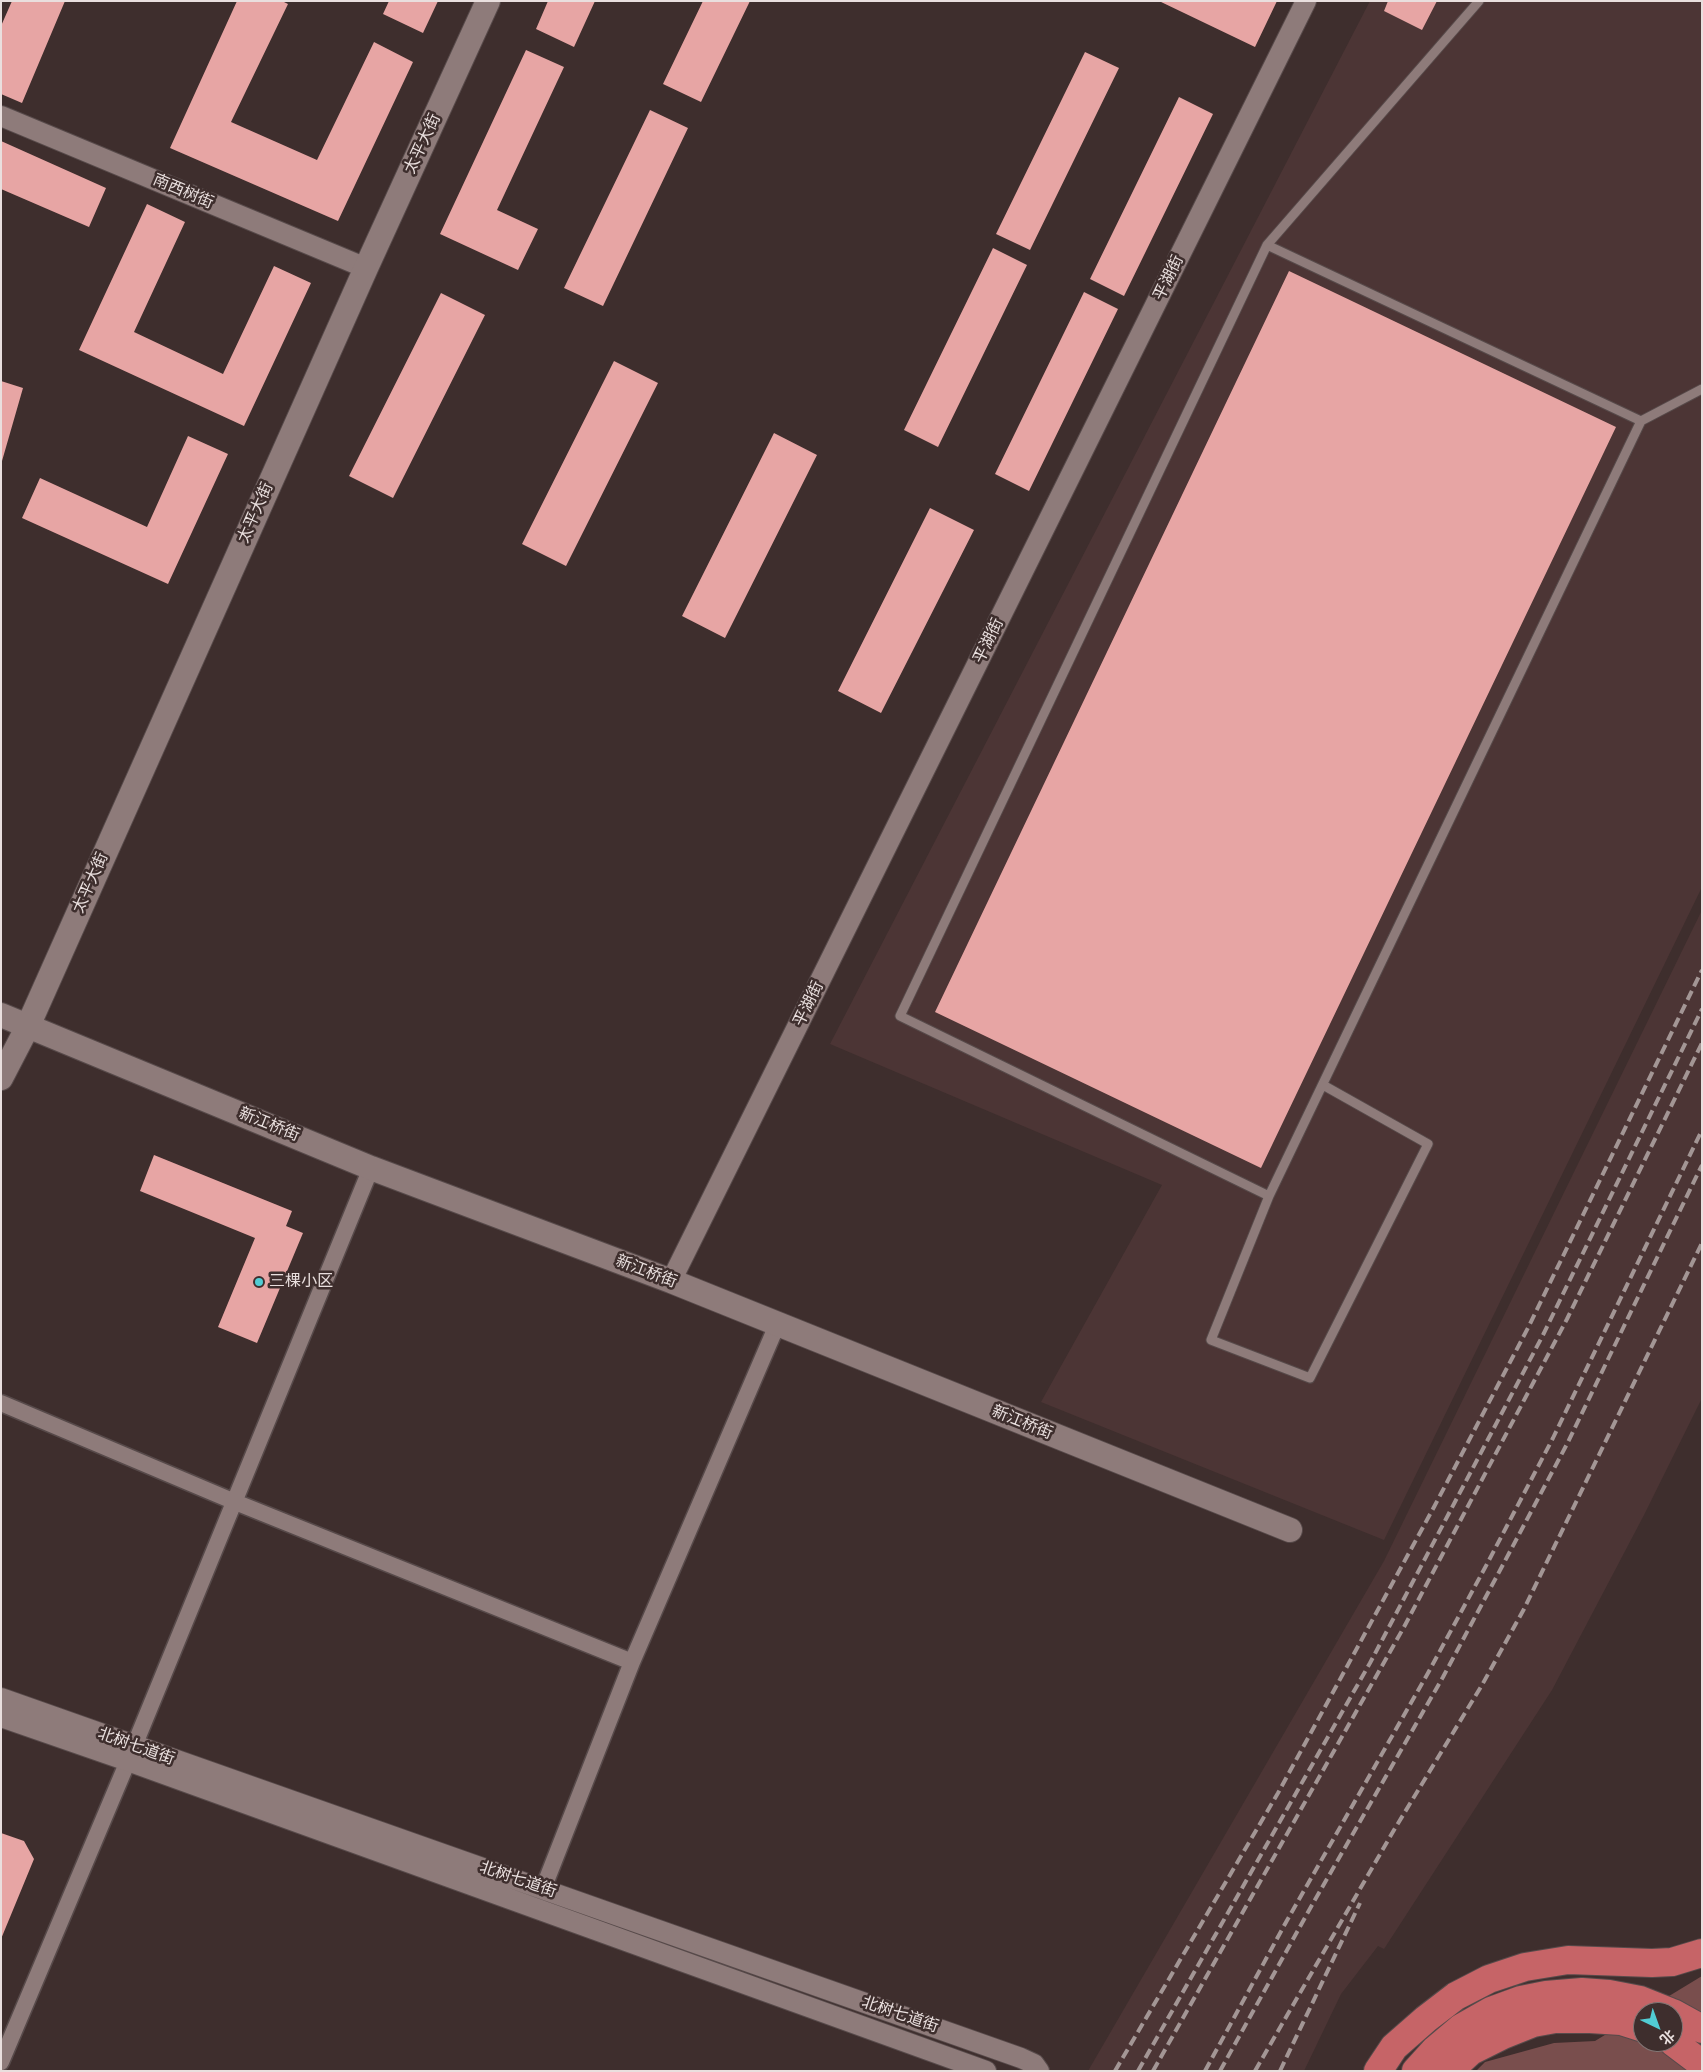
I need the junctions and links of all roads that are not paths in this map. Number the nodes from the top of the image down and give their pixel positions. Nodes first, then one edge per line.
1 (488, 1) edge
2 (1306, 1) edge
3 (1479, 1) edge
4 (1, 116) edge
5 (1267, 245) junction
6 (366, 268) junction
7 (1702, 389) edge
8 (1641, 421) junction
9 (1, 1015) edge
10 (28, 1026) junction
11 (1, 1078) edge
12 (1323, 1085) junction
13 (372, 1168) junction
14 (1270, 1196) junction
15 (671, 1281) junction
16 (777, 1325) junction
17 (1, 1402) edge
18 (235, 1502) junction
19 (1290, 1530) dead end
20 (632, 1662) junction
21 (1, 1698) edge
22 (1, 1717) edge
23 (131, 1754) junction
24 (544, 1889) junction
25 (1702, 1954) edge
26 (1645, 2002) edge
27 (1683, 2019) edge
28 (1633, 2025) edge
29 (1702, 2030) edge
30 (1683, 2050) edge
31 (1, 2062) edge
32 (1702, 2064) edge
33 (1037, 2067) edge
34 (986, 2071) edge
35 (1378, 2071) edge
36 (1416, 2071) edge
37 (1449, 2071) edge

1 - 6 main road, 太平大街
2 - 15 street, 平湖街
3 - 5 lane
4 - 6 street, 南西树街
5 - 8 lane
5 - 14 lane
6 - 10 main road, 太平大街
7 - 8 lane
8 - 12 lane
9 - 10 main road, 新江桥街
10 - 11 main road, 太平大街
10 - 13 main road, 新江桥街
12 - 14 lane
12 - 14 lane
13 - 15 main road, 新江桥街
13 - 18 street
15 - 16 main road, 新江桥街
16 - 19 main road, 新江桥街
16 - 20 street
17 - 18 street
18 - 20 street
18 - 23 street
20 - 24 street
21 - 23 street, 北树七道街
22 - 23 street, 北树七道街
23 - 24 street, 北树七道街
23 - 31 street
23 - 34 street, 北树七道街
24 - 33 street, 北树七道街
25 - 35 highway
26 - 36 highway
27 - 29 highway
28 - 37 highway
30 - 32 highway

